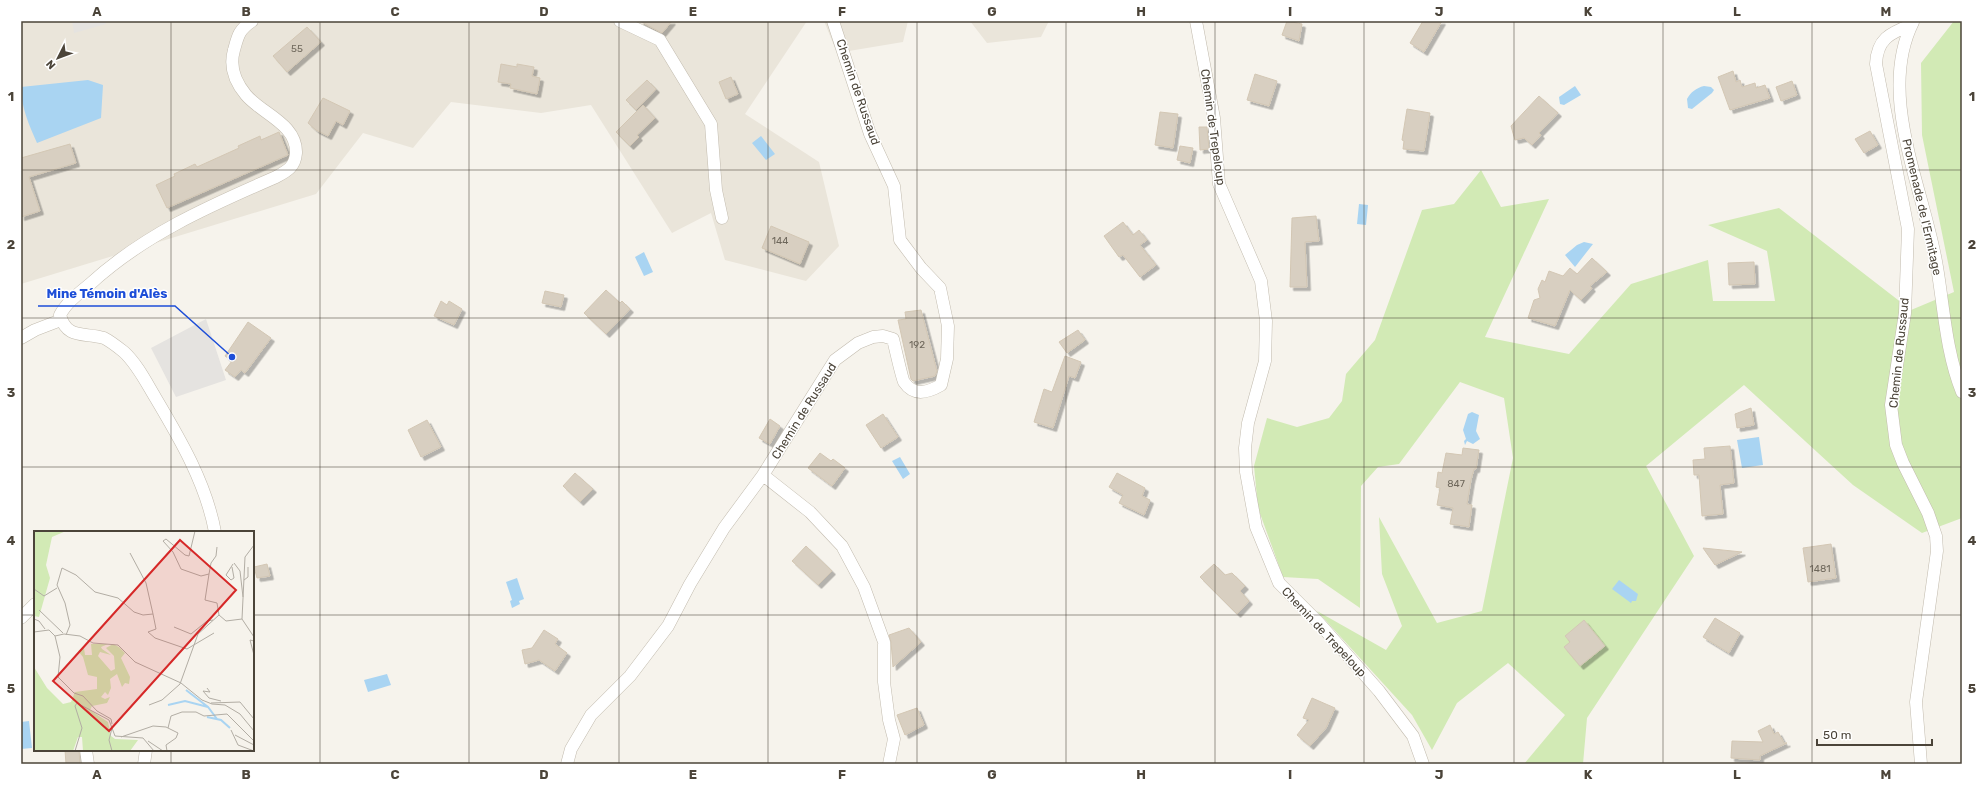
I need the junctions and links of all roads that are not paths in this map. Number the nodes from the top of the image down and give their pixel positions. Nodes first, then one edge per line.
1 (252, 21) edge
2 (620, 21) edge
3 (833, 21) edge
4 (1196, 21) edge
5 (1912, 23) edge
6 (722, 218) dead end
7 (61, 320) junction
8 (21, 338) edge
9 (1962, 392) edge
10 (763, 475) junction
11 (214, 531) edge
12 (34, 605) edge
13 (21, 618) edge
14 (86, 751) edge
15 (146, 751) edge
16 (88, 764) edge
17 (144, 764) edge
18 (567, 764) edge
19 (889, 764) edge
20 (1423, 764) edge
21 (1921, 764) edge

1 - 7 street
2 - 6 street
3 - 10 street, Chemin de Russaud
4 - 20 street, Chemin de Trepeloup
5 - 9 street, Promenade de l'Ermitage
5 - 21 street, Chemin de Russaud
7 - 8 street
7 - 11 street
10 - 18 street
10 - 19 street
12 - 13 street
14 - 16 street
15 - 17 street

